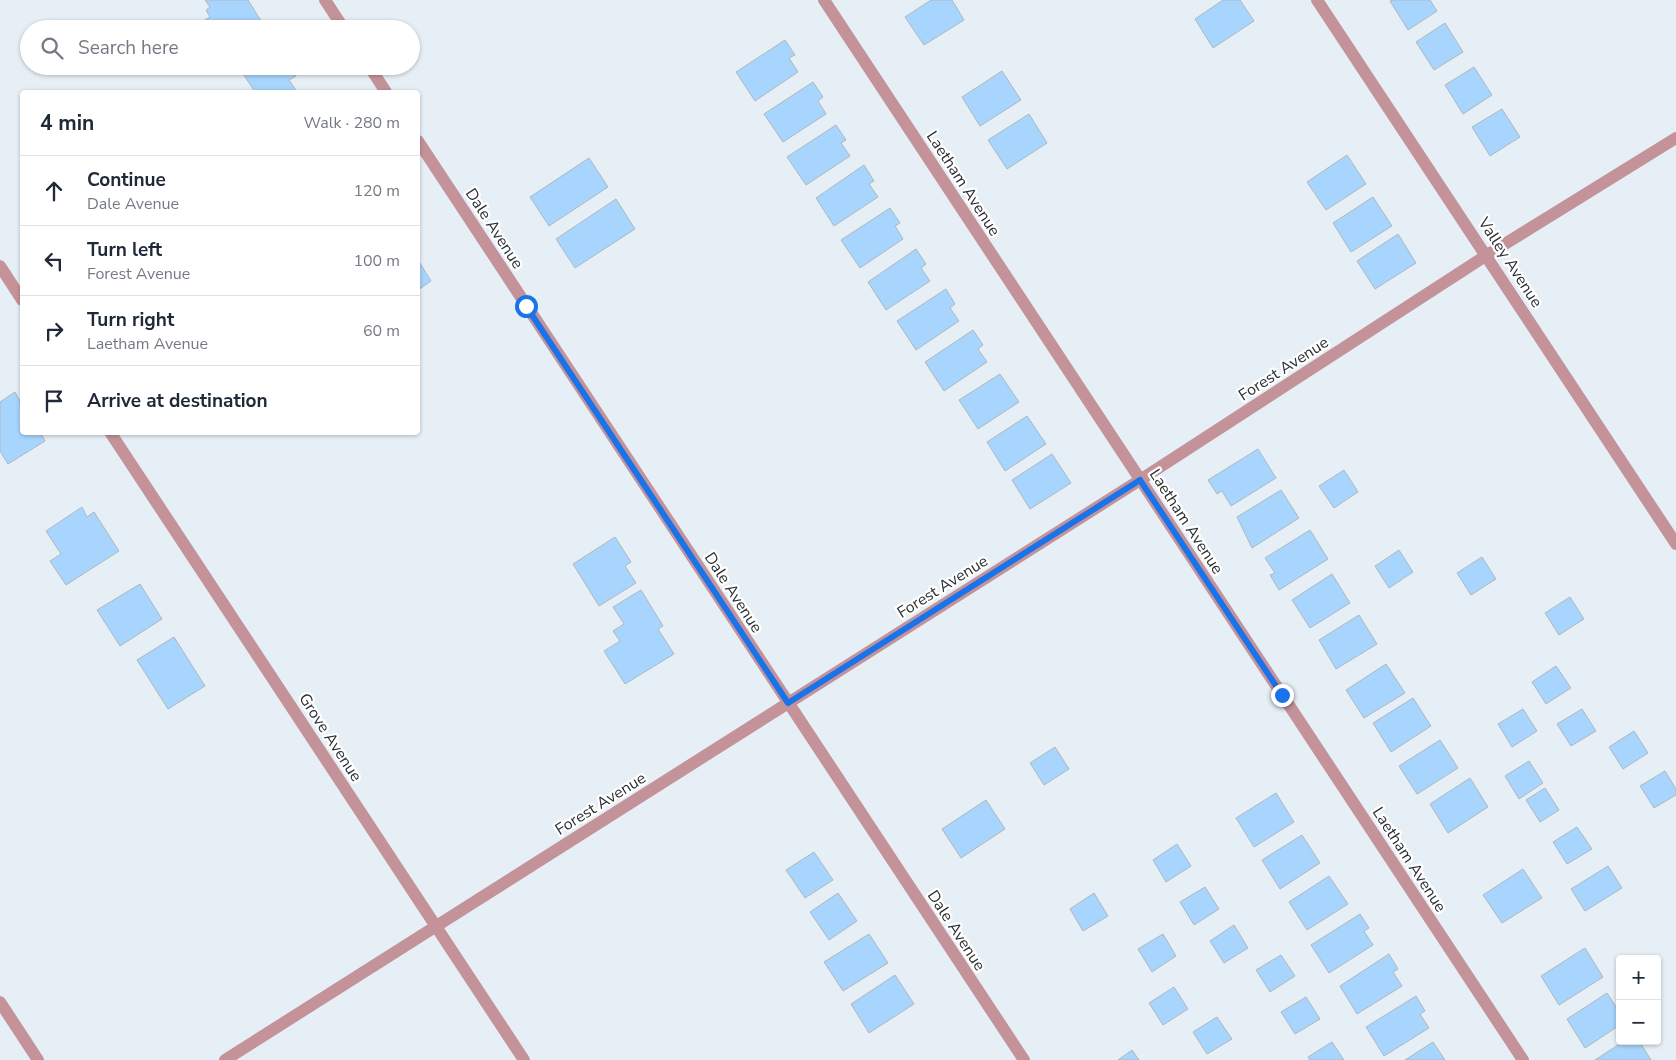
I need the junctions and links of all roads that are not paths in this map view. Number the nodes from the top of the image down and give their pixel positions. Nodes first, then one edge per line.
1 (325, 0) edge
2 (824, 0) edge
3 (1317, 0) edge
4 (338, 20) edge
5 (374, 75) edge
6 (385, 90) edge
7 (1676, 138) edge
8 (420, 144) edge
9 (1487, 255) junction
10 (0, 266) edge
11 (20, 297) edge
12 (112, 435) edge
13 (1140, 480) junction
14 (1676, 544) edge
15 (788, 703) junction
16 (436, 926) junction
17 (0, 1002) edge
18 (38, 1060) edge
19 (225, 1060) edge
20 (524, 1060) edge
21 (1024, 1060) edge
22 (1523, 1060) edge

1 - 4 street
2 - 13 street, Laetham Avenue
3 - 9 street, Valley Avenue
5 - 6 street
7 - 9 street, Forest Avenue
8 - 15 street, Dale Avenue
9 - 13 street, Forest Avenue
9 - 14 street, Valley Avenue
10 - 11 street
12 - 16 street, Grove Avenue
13 - 15 street, Forest Avenue
13 - 22 street, Laetham Avenue
15 - 16 street, Forest Avenue
15 - 21 street, Dale Avenue
16 - 19 street, Forest Avenue
16 - 20 street, Grove Avenue
17 - 18 street

